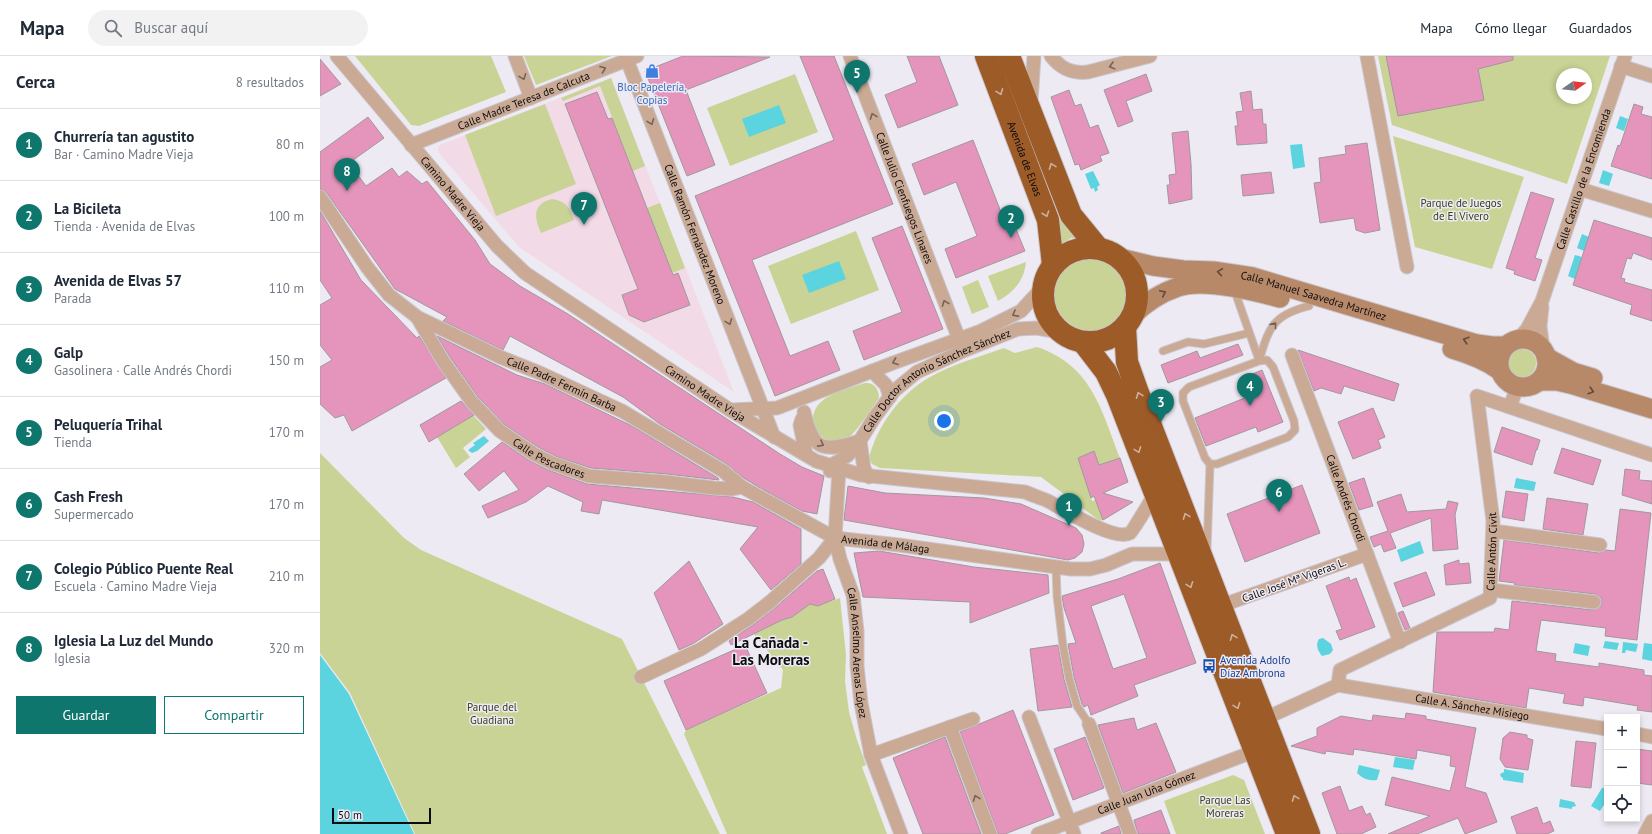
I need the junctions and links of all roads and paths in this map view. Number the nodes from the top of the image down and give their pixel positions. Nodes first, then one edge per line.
1 (337, 56) edge
2 (515, 56) edge
3 (850, 56) edge
4 (986, 56) edge
5 (1009, 56) edge
6 (1034, 56) edge
7 (1051, 56) edge
8 (1150, 56) edge
9 (1367, 56) edge
10 (632, 58) edge
11 (1623, 61) edge
12 (1652, 76) edge
13 (531, 98) junction
14 (1030, 110) junction
15 (411, 145) junction
16 (1580, 189) junction
17 (320, 197) edge
18 (1652, 212) edge
19 (1098, 248) junction
20 (1120, 258) junction
21 (1053, 265) junction
22 (1407, 267) dead end
23 (1043, 287) junction
24 (1233, 287) junction
25 (1542, 301) junction
26 (1309, 306) junction
27 (416, 317) junction
28 (1128, 322) junction
29 (1060, 332) junction
30 (1249, 332) junction
31 (959, 339) junction
32 (1082, 342) junction
33 (1511, 343) junction
34 (1163, 351) dead end
35 (1545, 353) junction
36 (1292, 355) dead end
37 (1259, 360) junction
38 (1499, 370) junction
39 (872, 371) junction
40 (1540, 381) junction
41 (1517, 387) junction
42 (816, 394) junction
43 (1652, 396) edge
44 (890, 397) junction
45 (1510, 407) junction
46 (763, 409) junction
47 (1652, 409) edge
48 (730, 410) junction
49 (804, 412) junction
50 (774, 437) junction
51 (860, 441) junction
52 (806, 454) junction
53 (1652, 456) edge
54 (1210, 464) junction
55 (834, 468) junction
56 (869, 476) junction
57 (742, 487) junction
58 (1155, 494) junction
59 (1134, 530) junction
60 (1493, 531) junction
61 (1120, 535) junction
62 (831, 536) junction
63 (1600, 545) dead end
64 (1140, 553) junction
65 (1179, 554) junction
66 (1367, 554) junction
67 (1126, 555) junction
68 (1056, 567) junction
69 (1206, 569) junction
70 (1491, 590) junction
71 (1594, 602) dead end
72 (1220, 606) junction
73 (1400, 642) junction
74 (640, 677) dead end
75 (1338, 685) junction
76 (1028, 717) dead end
77 (973, 719) dead end
78 (1264, 719) junction
79 (1089, 724) joint
80 (950, 727) junction
81 (1604, 729) edge
82 (1640, 734) edge
83 (1652, 736) edge
84 (1255, 751) junction
85 (871, 755) junction
86 (1118, 804) junction
87 (1652, 821) edge
88 (1072, 828) edge
89 (901, 834) edge
90 (990, 834) edge
91 (1038, 834) edge
92 (1130, 834) edge
93 (1287, 834) edge
94 (1309, 834) edge
95 (1645, 834) edge

1 - 15 street, Camino Madre Vieja
2 -> 13 street
31 -> 3 street, Calle Julio Cienfuegos Linares
4 -> 21 highway, Avenida de Elvas
5 - 14 highway, Avenida de Elvas
6 - 14 street, Avenida de Elvas
8 -> 7 street
9 - 22 street
13 -> 10 street, Calle Madre Teresa de Calcuta
10 -> 46 street, Calle Ramón Fernández Moreno
11 - 12 street
11 - 16 street, Calle Castillo de la Encomienda
13 - 15 street, Calle Madre Teresa de Calcuta
19 -> 14 highway, Avenida de Elvas
15 - 48 street, Camino Madre Vieja
16 - 18 street
16 - 25 street, Calle Castillo de la Encomienda
17 - 27 street, Calle Padre Fermín Barba
19 - 20 highway
19 - 21 highway
20 - 28 highway
33 -> 20 main road, Calle Manuel Saavedra Martínez
21 - 23 highway
23 - 29 highway
23 -> 31 street, Calle Doctor Antonio Sánchez Sánchez
24 - 26 main road, Calle Manuel Saavedra Martínez
28 -> 24 main road, Calle Manuel Saavedra Martínez
24 - 30 lane
25 - 33 street, Calle Castillo de la Encomienda
25 - 35 street, Calle Castillo de la Encomienda
37 -> 26 lane
26 - 38 main road, Calle Manuel Saavedra Martínez
27 - 57 street, Calle Padre Fermín Barba
27 - 57 street, Calle Pescadores
28 - 32 highway
69 -> 28 highway
29 - 32 highway
29 - 44 street, Calle Doctor Antonio Sánchez Sánchez
30 - 34 lane
30 - 37 lane
31 -> 39 street, Calle Doctor Antonio Sánchez Sánchez
32 -> 58 highway
33 - 35 main road
33 - 38 main road
35 - 40 main road
35 - 43 main road
36 - 66 street, Calle Andrés Chordi
37 - 54 lane
37 - 54 lane
38 - 41 main road
39 - 42 street, Calle Doctor Antonio Sánchez Sánchez
39 - 44 street
40 - 41 main road
40 -> 47 main road
41 - 45 street
42 - 46 street, Calle Doctor Antonio Sánchez Sánchez
42 - 49 street
44 - 51 street, Calle Doctor Antonio Sánchez Sánchez
45 - 53 street
45 - 60 street, Calle Antón Civit
46 - 48 street, Calle Doctor Antonio Sánchez Sánchez
46 - 50 street, Calle Ramón Fernández Moreno
48 - 50 street, Camino Madre Vieja
49 -> 51 street
49 - 52 street
50 - 52 street, Camino Madre Vieja
51 - 55 street, Calle Doctor Antonio Sánchez Sánchez
51 - 56 street
52 - 55 street, Camino Madre Vieja
54 - 69 lane
55 - 56 street, Camino Madre Vieja
55 - 62 street, Calle Anselmo Arenas López
56 - 61 street, Camino Madre Vieja
57 - 62 street, Calle Padre Fermín Barba
58 - 59 street
58 - 65 highway
59 - 61 street
59 - 64 street
60 - 63 street
60 - 70 street, Calle Antón Civit
61 - 67 street
62 - 68 street, Avenida de Málaga
62 - 74 street, Avenida de Málaga
62 - 85 street, Calle Anselmo Arenas López
64 - 65 street, Avenida de Málaga
64 - 67 street, Avenida de Málaga
65 -> 84 highway
66 - 72 street, Calle José Mª Vigeras L.
66 - 73 street, Calle Andrés Chordi
67 - 68 street, Avenida de Málaga
68 - 79 lane
69 - 72 highway
70 - 71 street
70 - 73 street, Calle Antón Civit
78 -> 72 highway
73 - 75 street, Calle Antón Civit
75 - 78 street
75 - 81 street, Calle A. Sánchez Misiego
76 - 88 street
77 - 80 street
94 -> 78 highway
79 - 86 street
80 - 85 street
90 -> 80 street
82 - 83 street
84 - 86 street, Calle Juan Uña Gómez
84 - 93 highway
85 - 89 street, Calle Anselmo Arenas López
86 - 88 street, Calle Juan Uña Gómez
86 - 92 street
87 - 95 street
88 - 91 street, Calle Juan Uña Gómez

